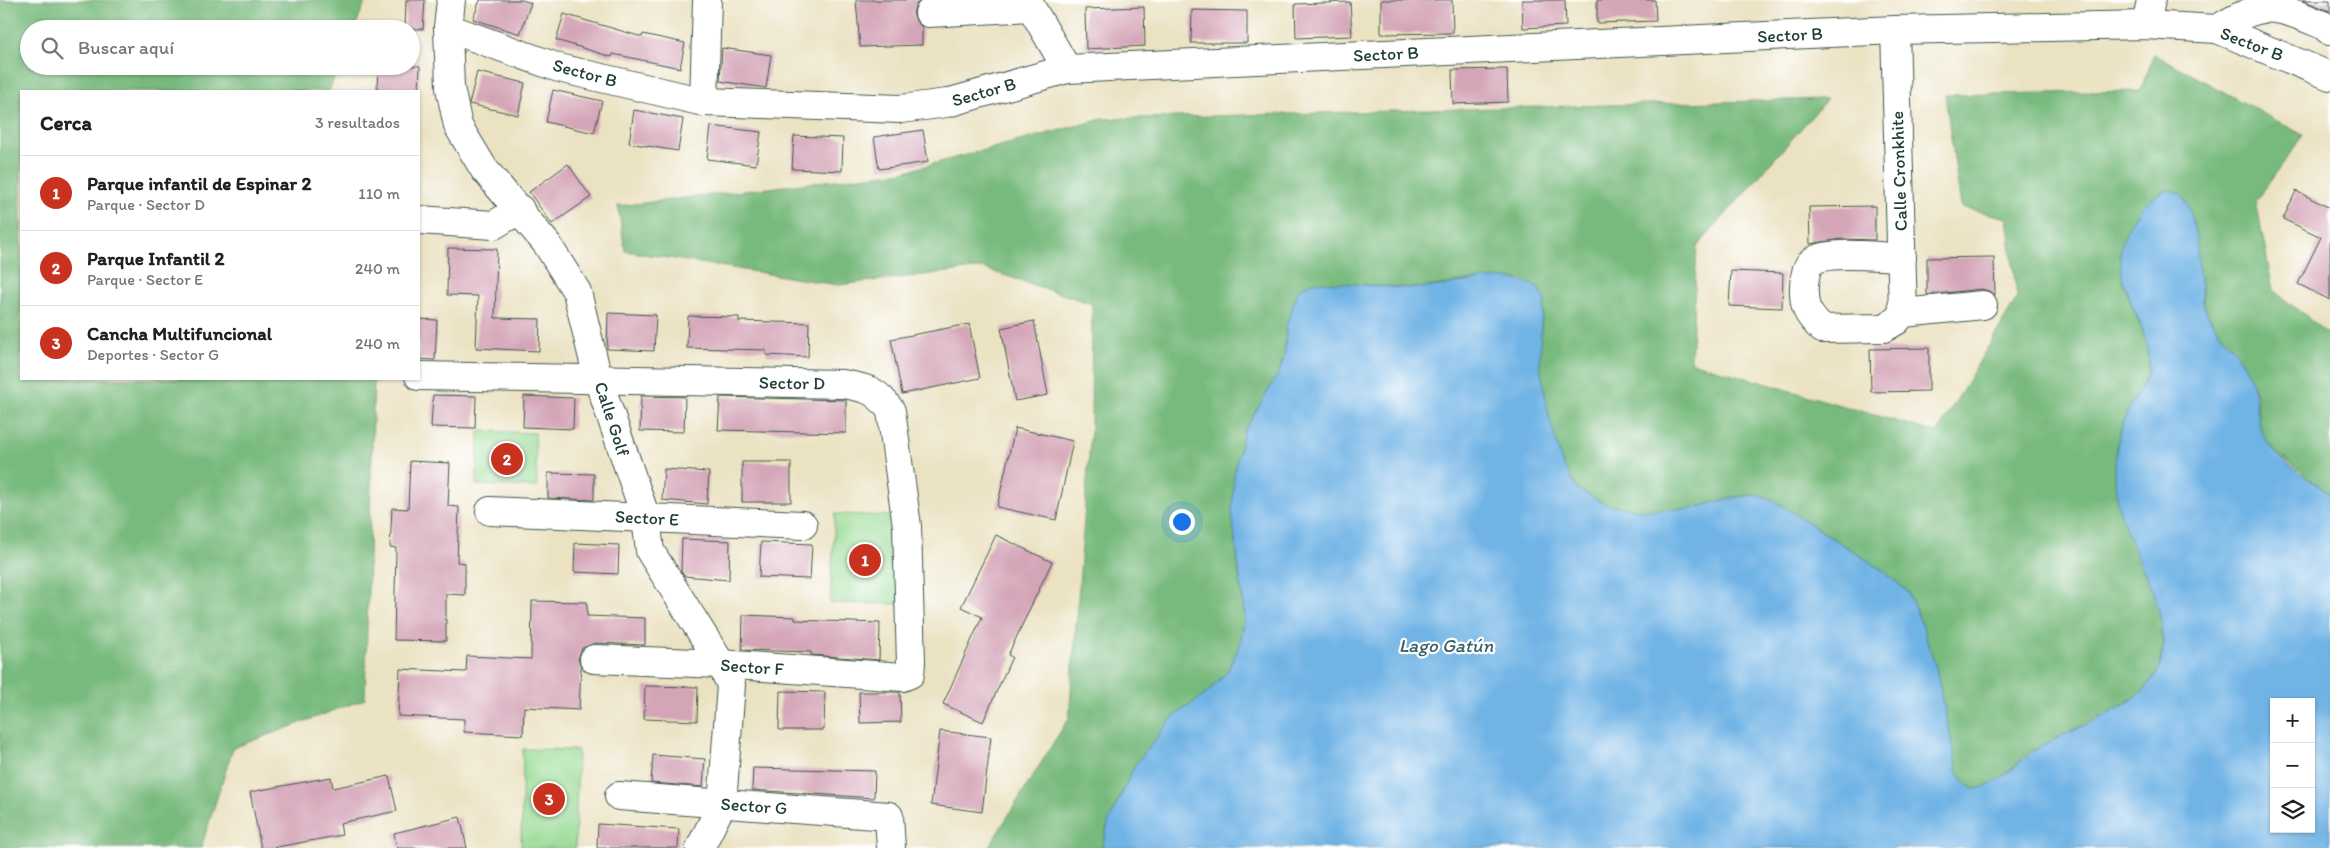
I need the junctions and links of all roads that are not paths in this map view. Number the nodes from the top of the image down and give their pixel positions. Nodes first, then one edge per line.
1 (451, 0) edge
2 (708, 0) edge
3 (1029, 3) edge
4 (974, 5) edge
5 (929, 13) dead end
6 (2149, 13) edge
7 (448, 28) junction
8 (2217, 29) junction
9 (1894, 30) junction
10 (2330, 32) edge
11 (1067, 69) junction
12 (2330, 76) edge
13 (704, 102) junction
14 (520, 209) junction
15 (420, 220) edge
16 (1902, 257) junction
17 (1983, 305) dead end
18 (1904, 312) junction
19 (420, 376) edge
20 (598, 378) junction
21 (490, 511) dead end
22 (646, 518) junction
23 (803, 525) dead end
24 (594, 659) dead end
25 (721, 664) junction
26 (910, 674) joint
27 (619, 796) dead end
28 (722, 804) junction
29 (700, 848) edge
30 (891, 848) edge

1 - 7 street, Calle Golf
2 - 13 street
3 - 4 street
3 - 11 street
4 - 5 street
6 - 8 street, Sector B
6 - 9 street, Sector B
7 - 13 street, Sector B
7 - 14 street, Calle Golf
8 - 10 street
8 - 12 street, Sector B
9 - 11 street, Sector B
9 - 16 street, Calle Cronkhite
11 - 13 street, Sector B
14 - 15 street
14 - 20 street, Calle Golf
16 - 18 street, Calle Cronkhite
16 - 18 street
17 - 18 street
19 - 20 street, Sector D
20 - 22 street, Calle Golf
20 - 26 street, Sector D
21 - 22 street, Sector E
22 - 23 street, Sector E
22 - 25 street, Calle Golf
24 - 25 street, Sector F
25 - 26 street, Sector F
25 - 28 street, Calle Golf
27 - 28 street, Sector G
28 - 29 street, Calle Golf
28 - 30 street, Sector G

